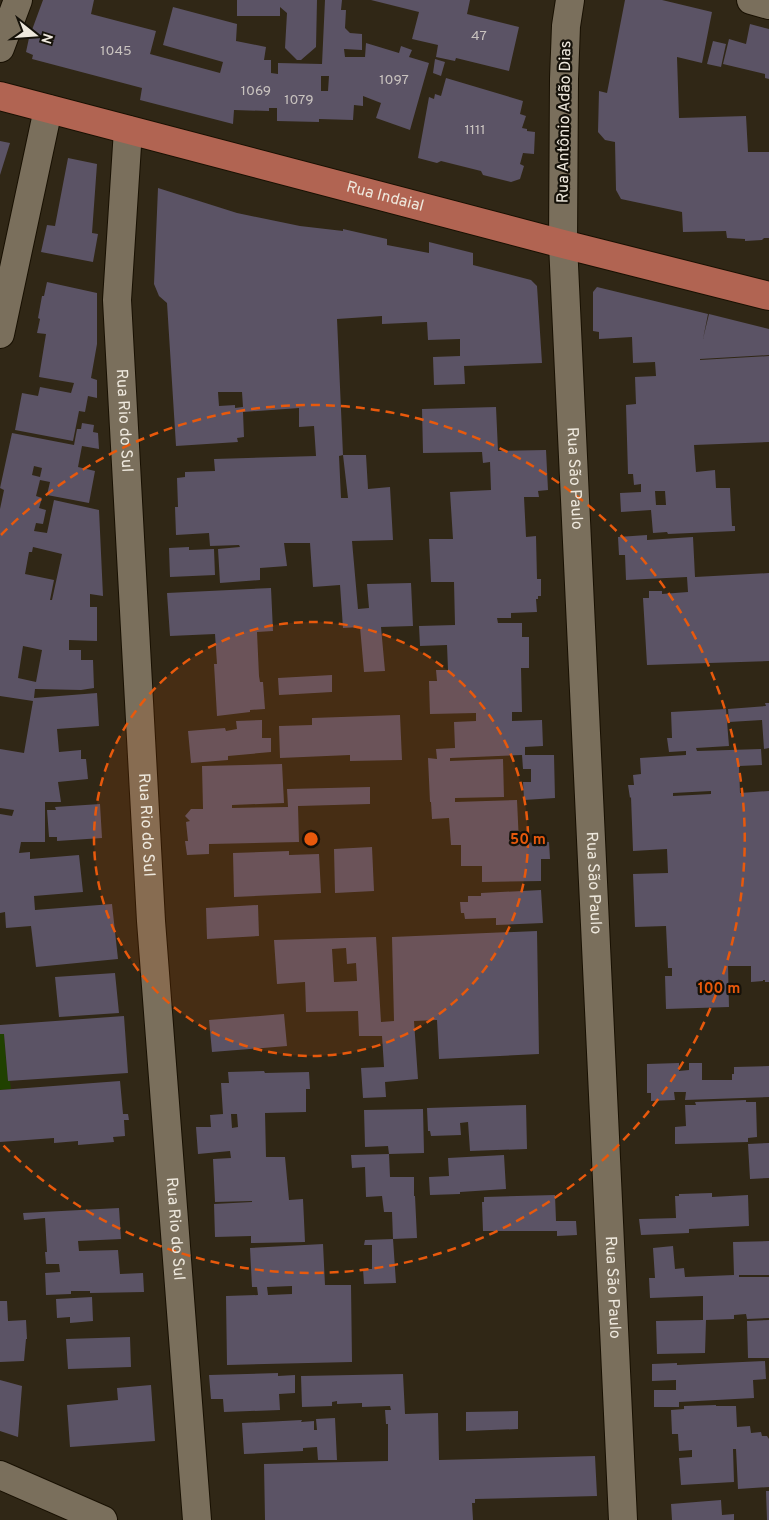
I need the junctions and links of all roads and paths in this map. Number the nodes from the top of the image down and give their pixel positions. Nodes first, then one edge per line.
1 (18, 0) edge
2 (570, 0) edge
3 (751, 0) edge
4 (769, 5) edge
5 (0, 48) edge
6 (0, 96) edge
7 (48, 109) junction
8 (128, 130) junction
9 (564, 244) junction
10 (769, 296) edge
11 (0, 334) edge
12 (0, 1475) edge
13 (102, 1520) edge
14 (197, 1520) edge
15 (624, 1520) edge

1 - 5 street
2 - 9 street, Rua Antônio Adão Dias
3 - 4 street
6 - 7 main road, Rua Indaial
7 - 8 main road, Rua Indaial
7 - 11 street
8 - 9 main road, Rua Indaial
8 - 14 street, Rua Rio do Sul
9 - 10 main road, Rua Indaial
9 - 15 street, Rua São Paulo
12 - 13 street

